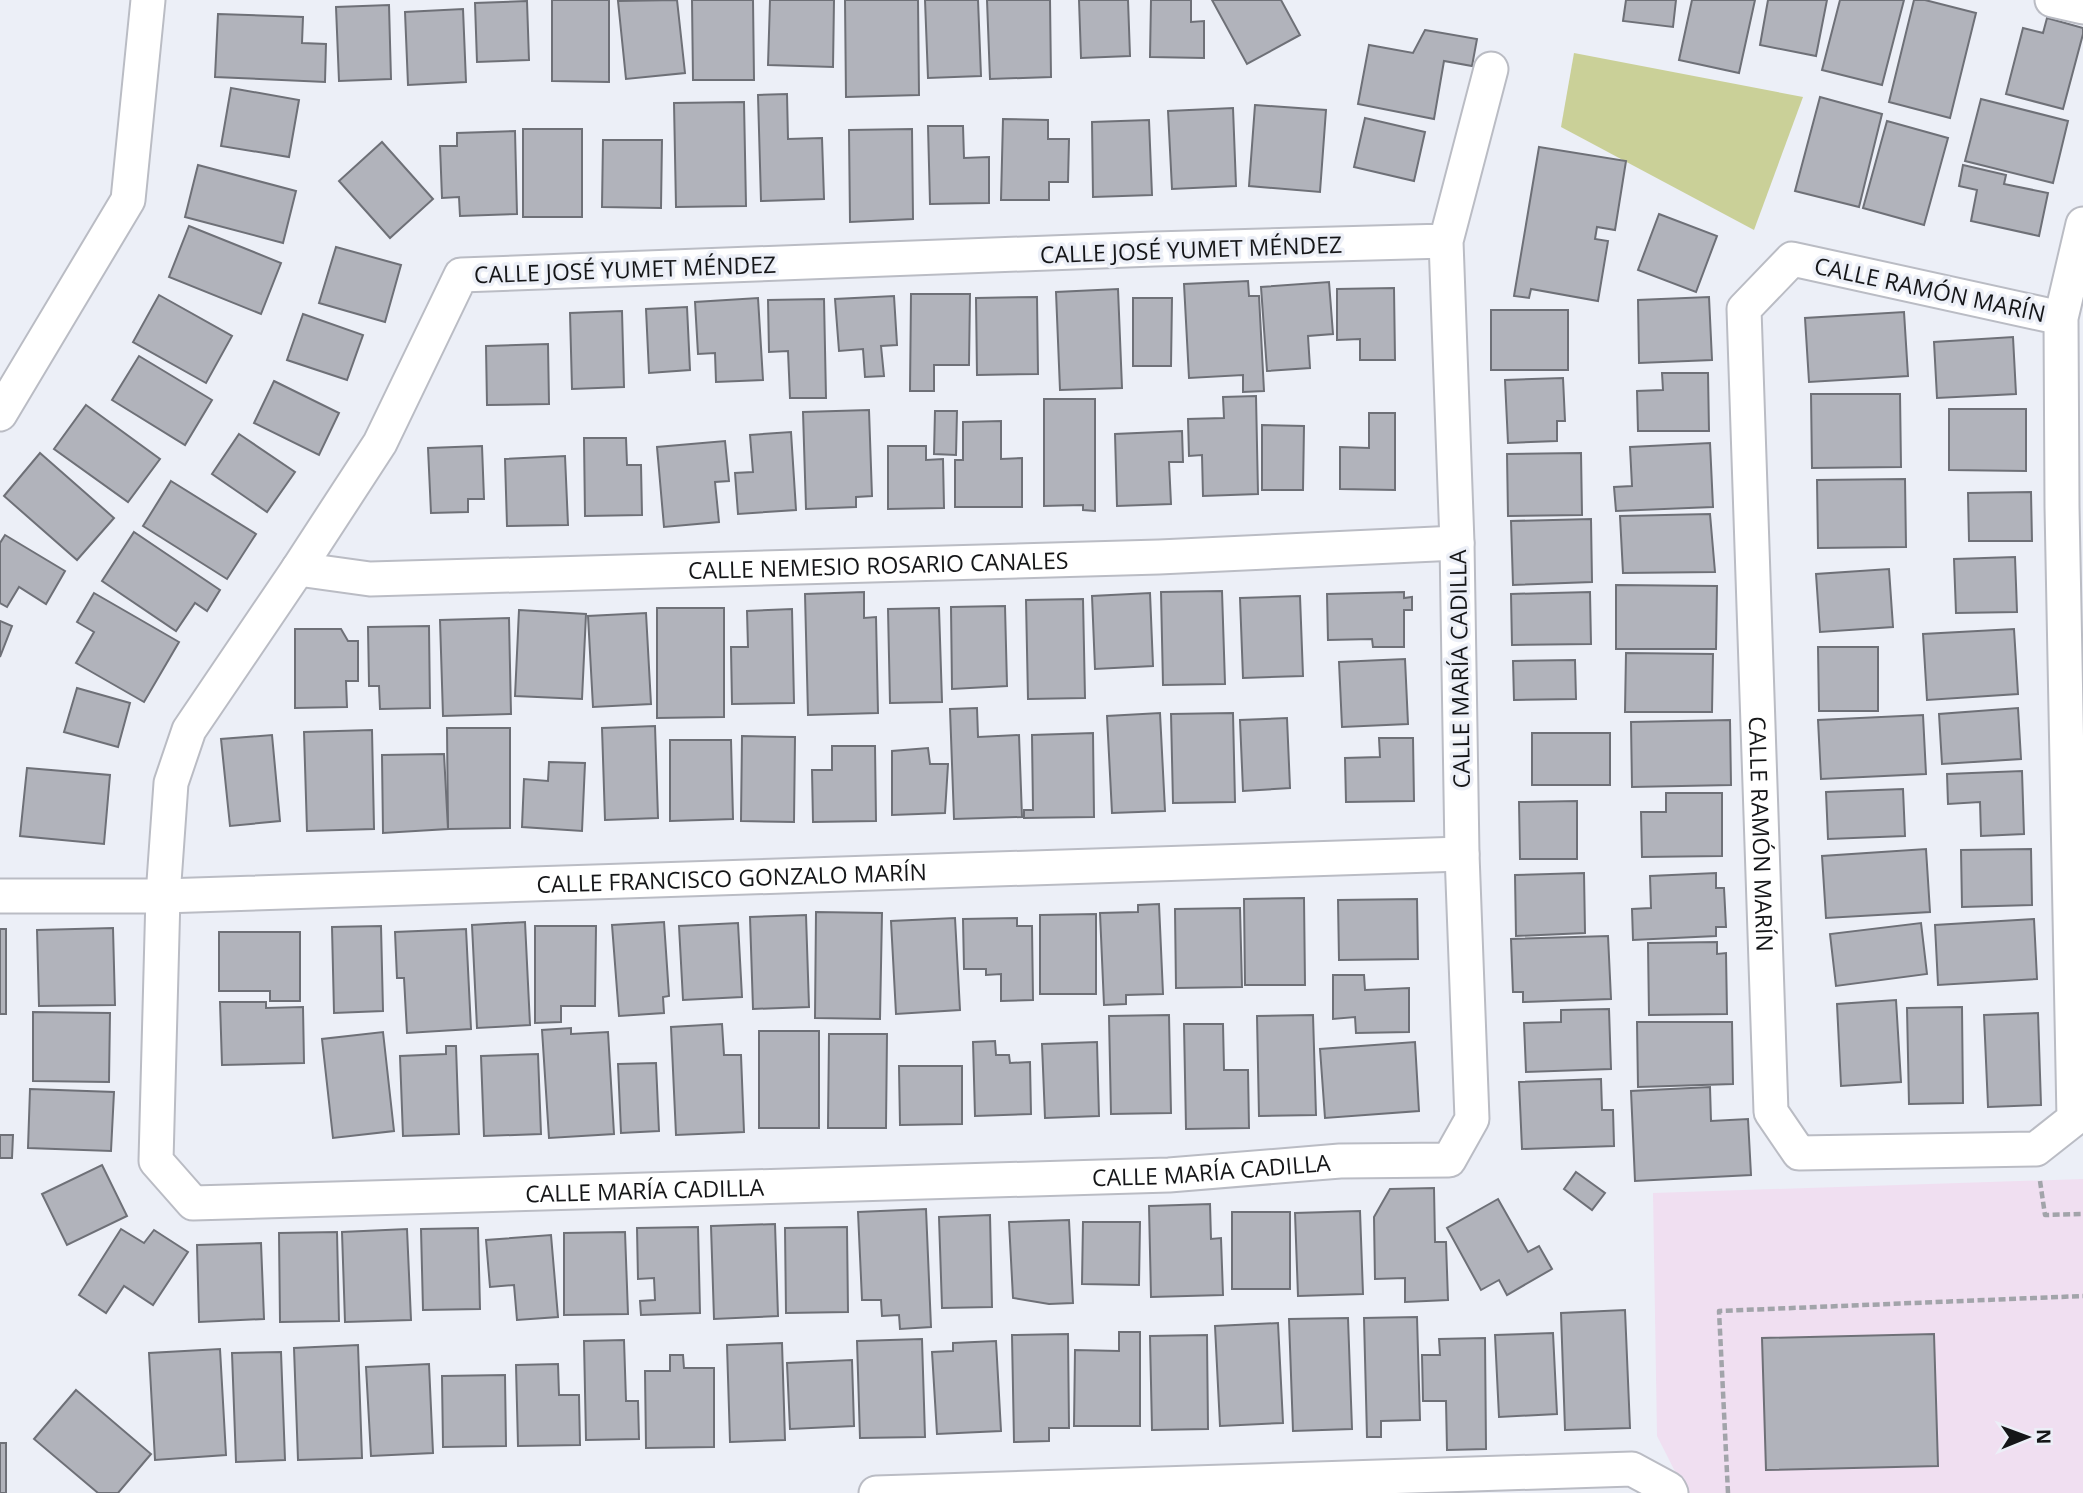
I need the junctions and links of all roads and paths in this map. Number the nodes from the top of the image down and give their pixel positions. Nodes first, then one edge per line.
1 (148, 0) edge
2 (2052, 0) edge
3 (2083, 7) edge
4 (1491, 69) dead end
5 (2083, 224) edge
6 (1446, 241) junction
7 (2061, 318) junction
8 (0, 414) edge
9 (2073, 506) edge
10 (1457, 543) junction
11 (298, 569) junction
12 (1462, 853) junction
13 (0, 896) edge
14 (163, 896) junction
15 (2036, 1149) junction
16 (2083, 1214) edge
17 (2083, 1296) edge
18 (876, 1493) edge
19 (1671, 1493) edge
20 (1728, 1493) edge

1 - 8 street
2 - 3 street
4 - 6 street, CALLE MARÍA CADILLA
5 - 7 street
6 - 10 street, CALLE MARÍA CADILLA
6 - 11 street, CALLE JOSÉ YUMET MÉNDEZ
7 - 9 street, CALLE RAMÓN MARÍN
7 - 15 street, CALLE RAMÓN MARÍN
9 - 15 street, CALLE RAMÓN MARÍN
10 - 11 street, CALLE NEMESIO ROSARIO CANALES
10 - 12 street, CALLE MARÍA CADILLA
11 - 14 street, CALLE JOSÉ YUMET MÉNDEZ
12 - 14 street, CALLE FRANCISCO GONZALO MARÍN
12 - 14 street, CALLE MARÍA CADILLA
13 - 14 street, CALLE FRANCISCO GONZALO MARÍN
15 - 16 path
17 - 20 path
18 - 19 street

